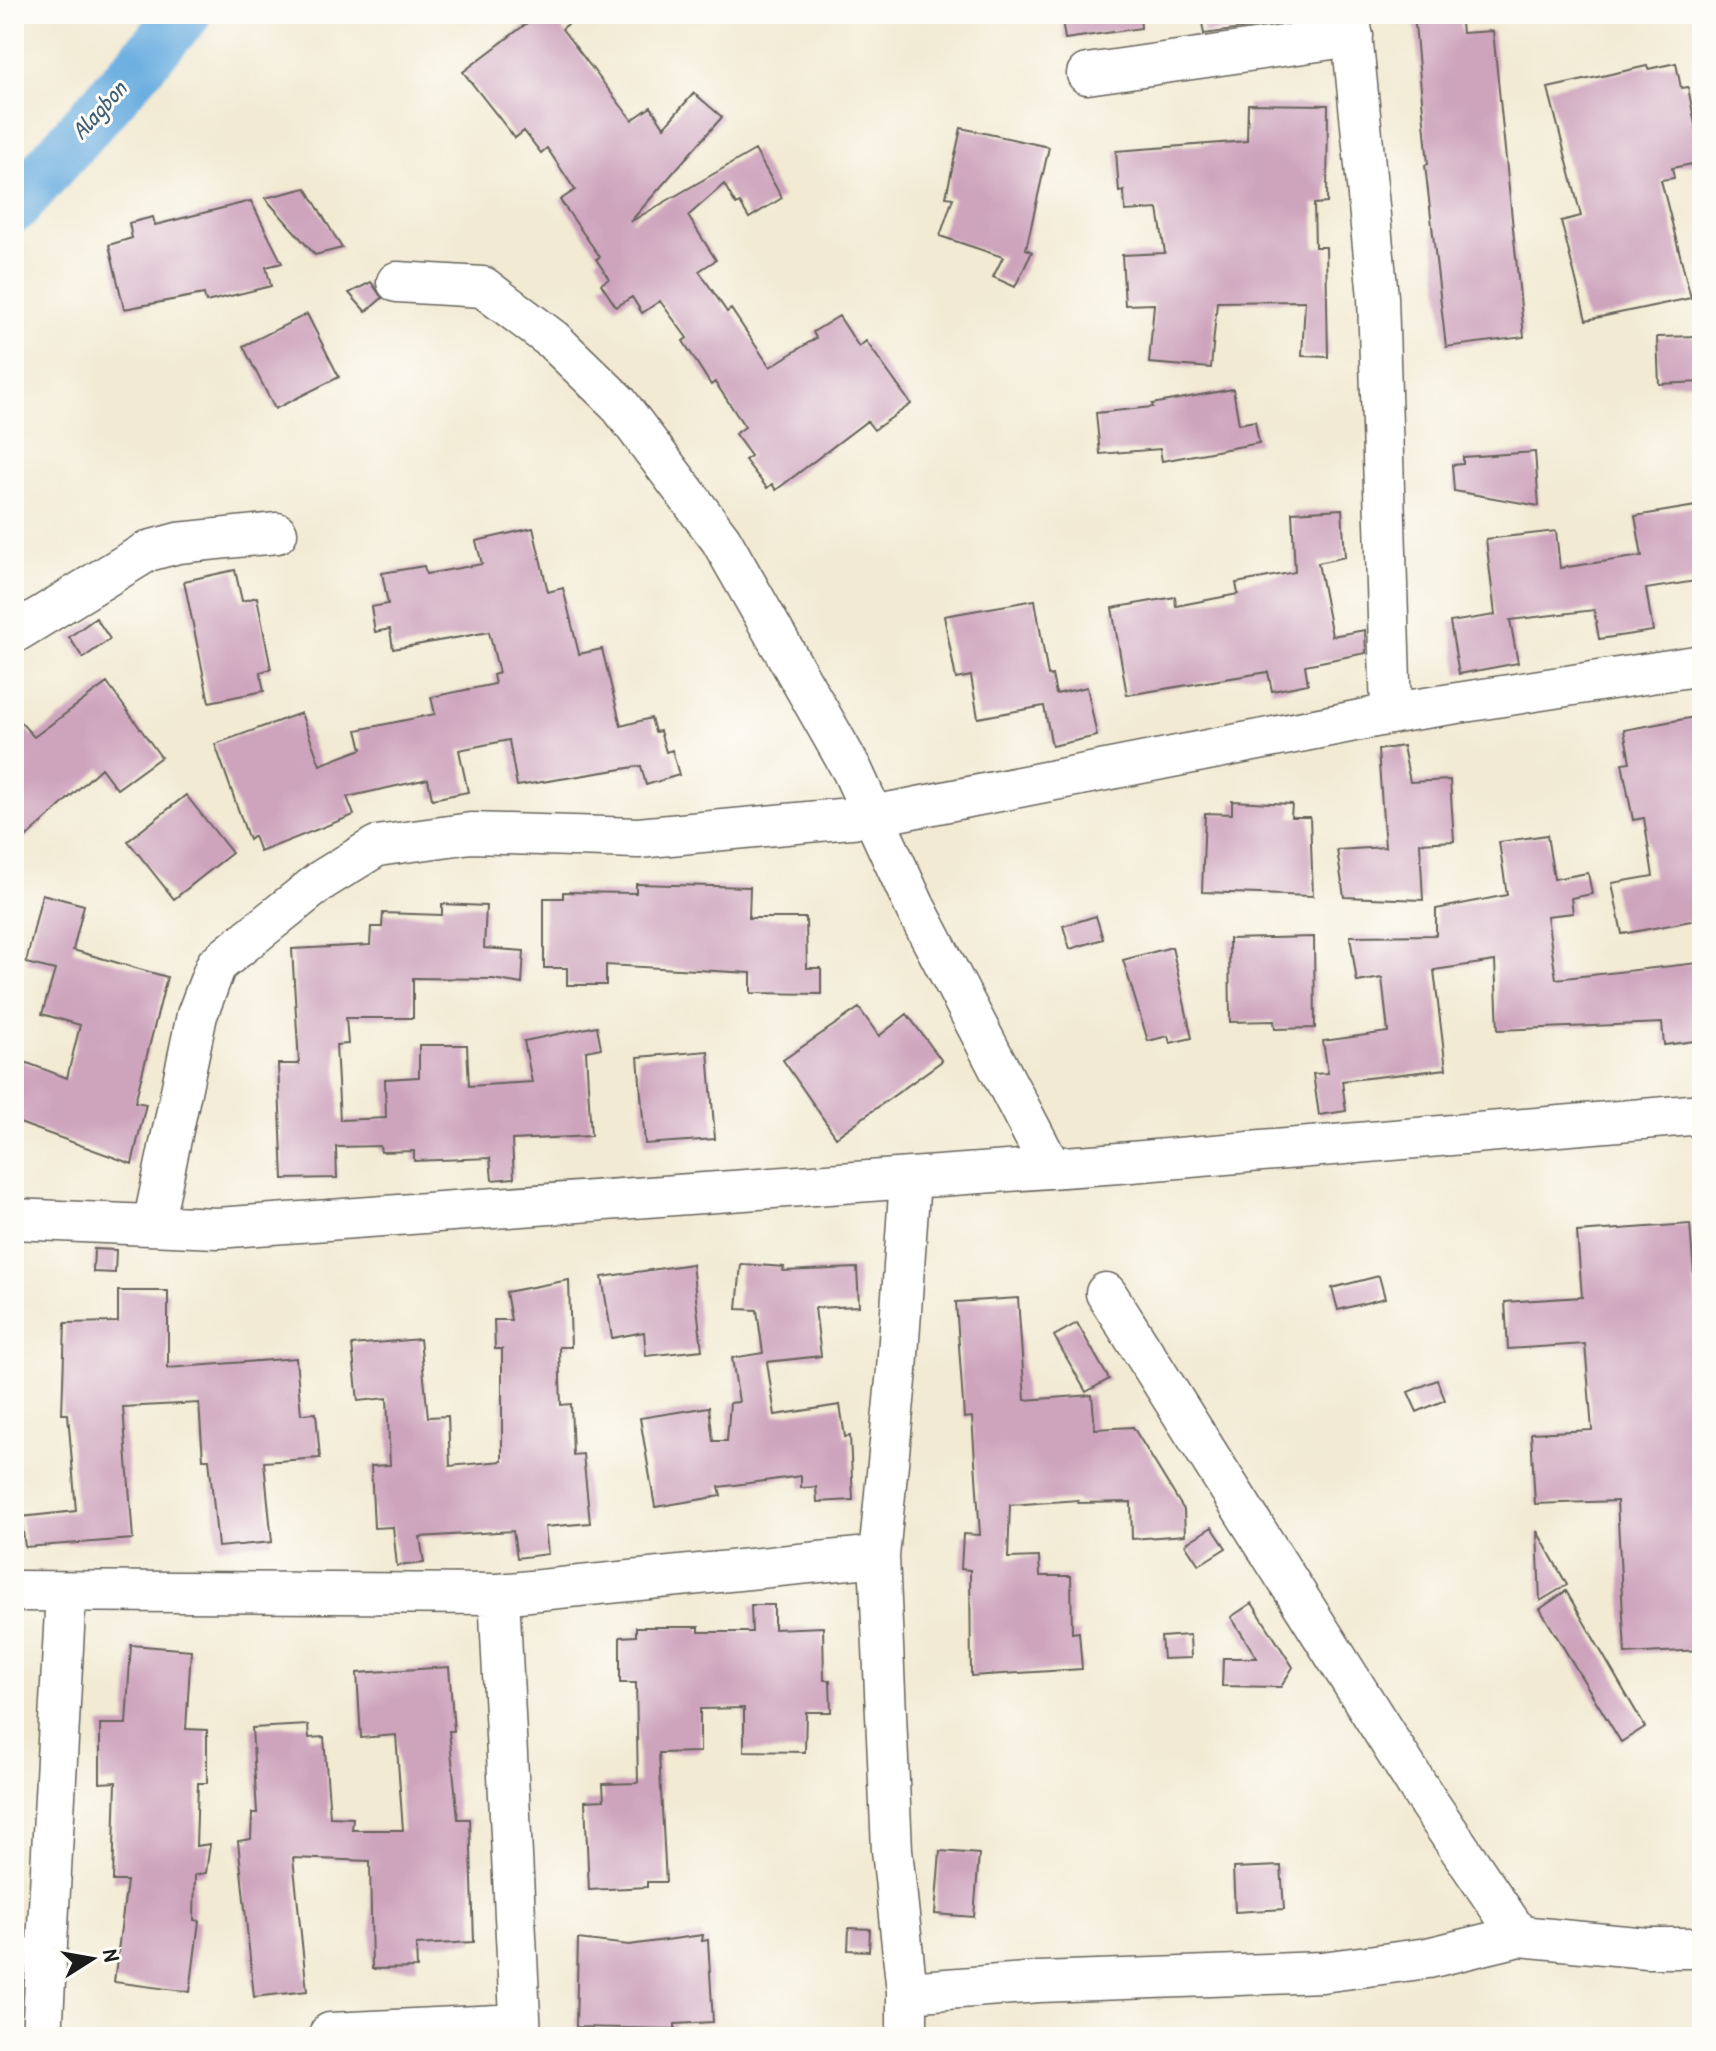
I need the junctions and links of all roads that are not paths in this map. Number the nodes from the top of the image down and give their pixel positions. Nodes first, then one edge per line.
1 (1351, 25) edge
2 (1087, 74) dead end
3 (397, 282) dead end
4 (277, 533) dead end
5 (14, 633) edge
6 (1702, 665) edge
7 (1391, 713) junction
8 (872, 816) junction
9 (1702, 1114) edge
10 (1051, 1168) junction
11 (910, 1178) junction
12 (14, 1219) edge
13 (153, 1225) junction
14 (1106, 1293) dead end
15 (879, 1556) junction
16 (14, 1591) edge
17 (66, 1592) junction
18 (499, 1594) junction
19 (1519, 1936) junction
20 (1701, 1951) edge
21 (907, 1992) junction
22 (520, 2031) edge
23 (330, 2033) dead end
24 (42, 2037) edge
25 (907, 2037) edge

1 - 2 street
1 - 7 street
3 - 8 street
4 - 5 street
6 - 7 street
7 - 8 street
8 - 10 street
8 - 13 street
9 - 10 street
10 - 11 street
11 - 13 street
11 - 15 street
12 - 13 street
14 - 19 street
15 - 18 street
15 - 21 street
16 - 17 street
17 - 18 street
17 - 24 street
18 - 22 street
19 - 20 street
19 - 21 street
21 - 25 street
22 - 23 street

